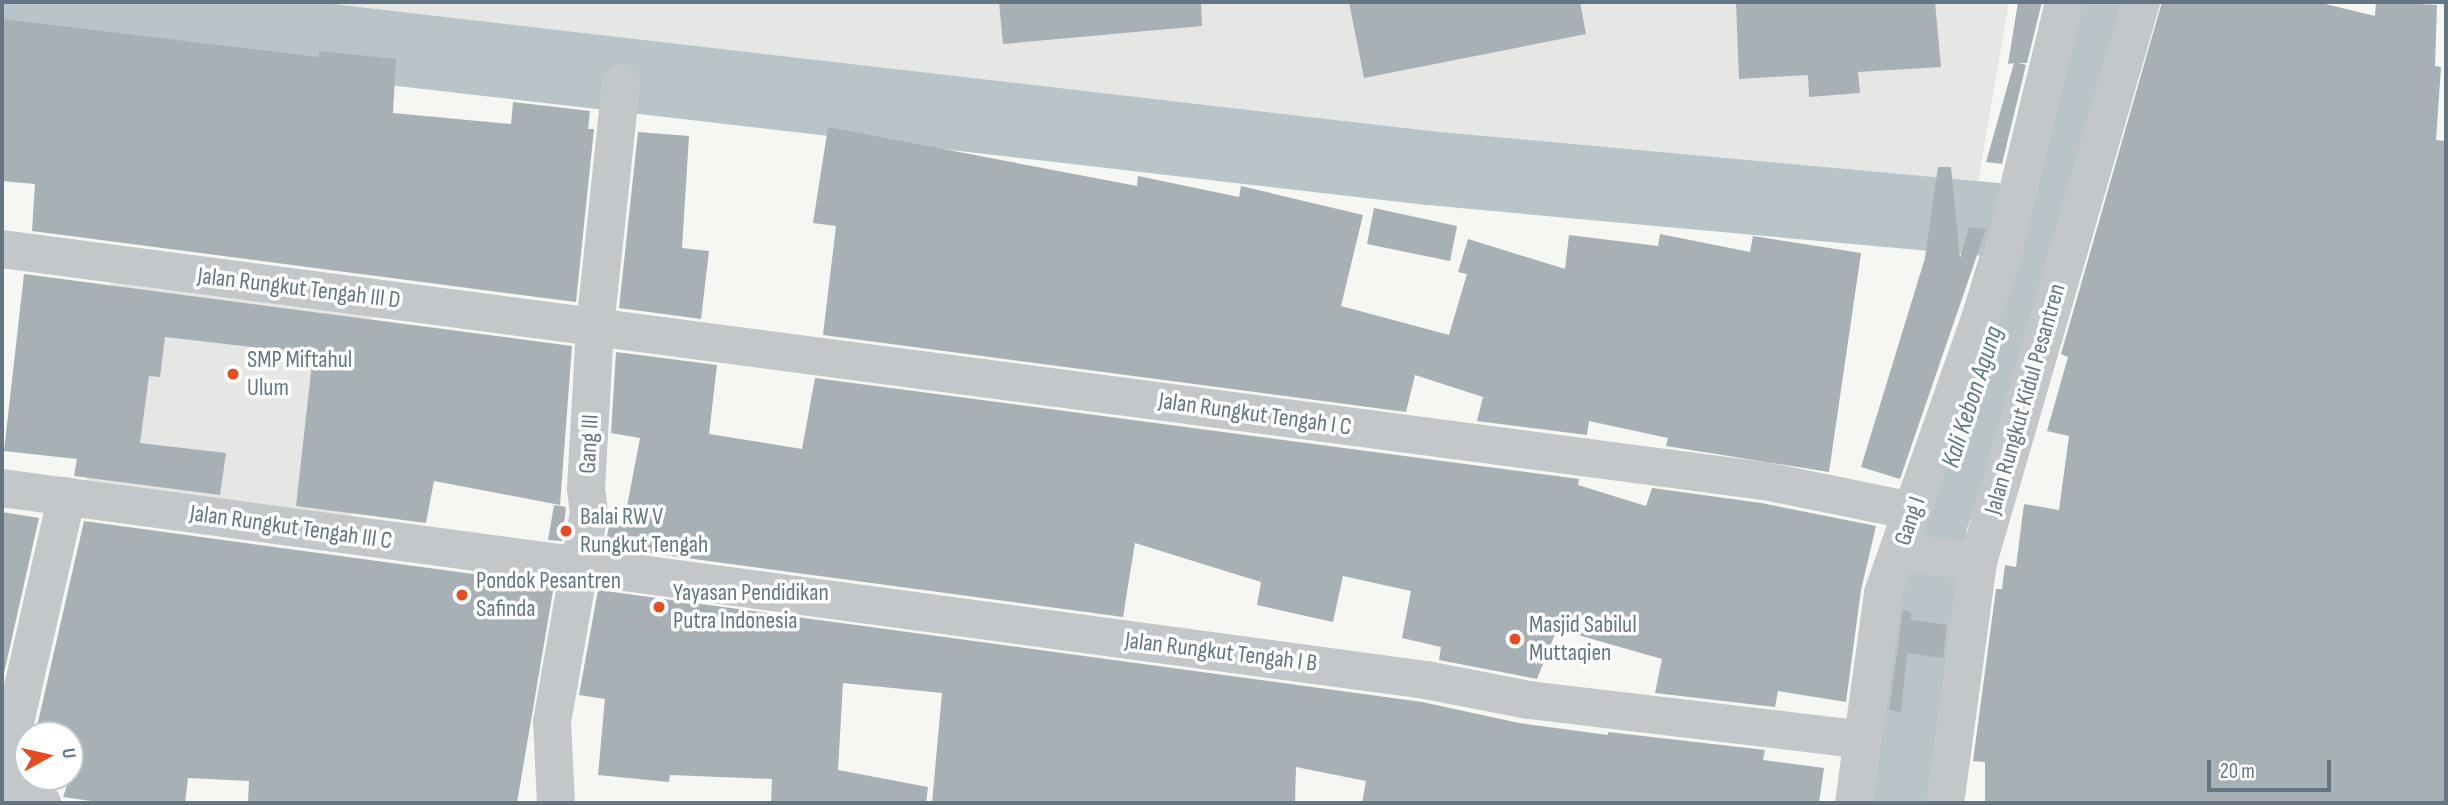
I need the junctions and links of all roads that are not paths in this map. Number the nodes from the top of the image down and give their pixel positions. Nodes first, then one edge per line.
1 (2064, 2) edge
2 (2141, 2) edge
3 (621, 82) dead end
4 (2, 249) edge
5 (595, 327) junction
6 (2, 488) edge
7 (67, 496) junction
8 (1913, 511) junction
9 (1908, 553) junction
10 (1968, 560) junction
11 (580, 568) junction
12 (1862, 740) junction
13 (2, 779) edge
14 (2, 795) edge
15 (42, 803) edge
16 (556, 803) edge
17 (1854, 803) edge
18 (1945, 803) edge

1 - 8 street, Gang I
2 - 10 street, Jalan Rungkut Kidul Pesantren
3 - 5 street, Gang III
4 - 5 street, Jalan Rungkut Tengah III D
5 - 8 street, Jalan Rungkut Tengah I C
5 - 11 street, Gang III
6 - 7 street, Jalan Rungkut Tengah III C
7 - 11 street, Jalan Rungkut Tengah III C
7 - 13 street
8 - 9 street, Gang I
9 - 10 street
9 - 12 street, Gang I
10 - 18 street, Jalan Rungkut Kidul Pesantren
11 - 12 street, Jalan Rungkut Tengah I B
11 - 16 street, Gang III
12 - 17 street, Gang I
14 - 15 street

